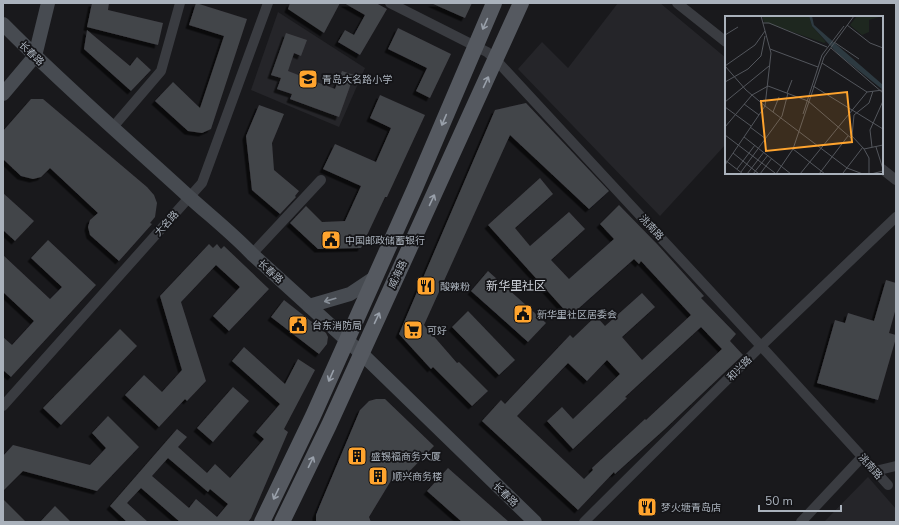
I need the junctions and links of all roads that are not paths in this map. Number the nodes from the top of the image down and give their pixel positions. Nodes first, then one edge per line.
1 (48, 3) edge
2 (180, 3) edge
3 (268, 3) edge
4 (390, 3) edge
5 (494, 3) edge
6 (521, 3) edge
7 (677, 3) edge
8 (3, 24) edge
9 (725, 41) edge
10 (475, 46) junction
11 (35, 56) junction
12 (496, 60) junction
13 (3, 94) edge
14 (112, 127) junction
15 (883, 170) edge
16 (321, 180) dead end
17 (896, 180) edge
18 (189, 197) junction
19 (896, 217) edge
20 (252, 254) junction
21 (374, 278) junction
22 (309, 306) junction
23 (346, 340) junction
24 (761, 346) junction
25 (361, 353) junction
26 (5, 399) edge
27 (862, 457) junction
28 (896, 466) edge
29 (875, 471) junction
30 (888, 485) dead end
31 (262, 522) edge
32 (282, 522) edge
33 (535, 522) edge
34 (584, 522) edge
35 (801, 522) edge

1 - 11 main road
2 - 14 street
3 - 18 street, 大名路
4 - 10 street, 洮南路
5 -> 10 main road, 威海路
6 - 12 main road, 威海路
7 - 9 street
8 - 11 main road, 长春路
10 - 12 street, 洮南路
10 -> 21 main road, 威海路
11 - 13 main road
11 - 14 main road, 长春路
12 - 24 street, 洮南路
25 -> 12 main road, 威海路
14 - 18 main road, 长春路
15 - 17 street
16 - 20 street
18 - 20 main road, 长春路
18 - 26 street, 大名路
19 - 24 street, 和兴路
20 - 22 main road, 长春路
21 -> 22 main road
21 - 23 main road, 威海路
22 - 23 main road, 长春路
23 - 25 main road, 长春路
23 -> 31 main road, 威海路
24 - 27 street, 洮南路
24 - 34 street, 和兴路
32 -> 25 main road, 威海路
25 - 33 main road, 长春路
27 - 29 street, 洮南路
27 - 35 street
28 - 29 street
29 - 30 street, 洮南路

